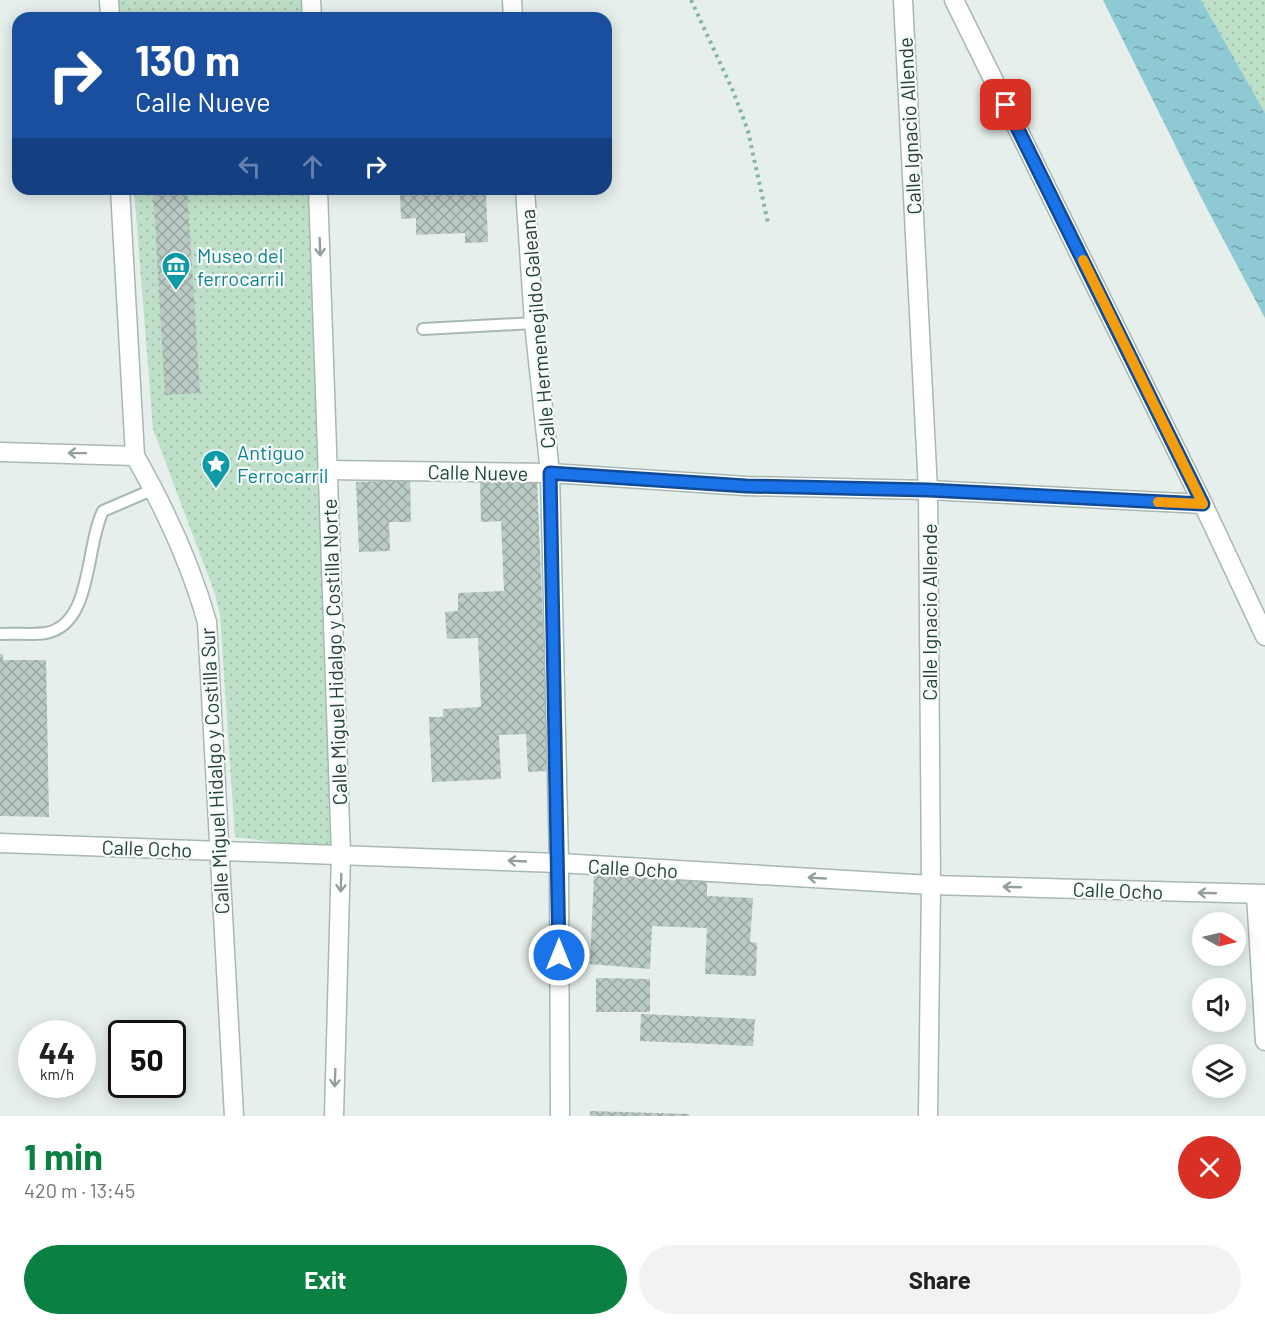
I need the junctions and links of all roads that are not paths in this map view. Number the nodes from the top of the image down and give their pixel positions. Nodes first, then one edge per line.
1 (903, 0) edge
2 (954, 0) edge
3 (120, 195) edge
4 (318, 195) edge
5 (525, 195) edge
6 (534, 323) junction
7 (423, 329) dead end
8 (0, 452) edge
9 (135, 456) junction
10 (328, 470) junction
11 (550, 473) junction
12 (154, 489) junction
13 (928, 490) junction
14 (1203, 504) junction
15 (0, 634) edge
16 (1265, 636) edge
17 (0, 843) edge
18 (218, 851) junction
19 (341, 854) junction
20 (559, 863) junction
21 (931, 885) junction
22 (1260, 894) edge
23 (1265, 1041) edge
24 (234, 1116) edge
25 (334, 1116) edge
26 (560, 1116) edge
27 (928, 1116) edge

1 - 13 street, Calle Ignacio Allende
2 - 14 street
3 - 9 street, Calle Miguel Hidalgo y Costilla Sur
4 -> 10 street, Calle Miguel Hidalgo y Costilla Norte
5 - 6 street, Calle Hermenegildo Galeana
6 - 7 lane
6 - 11 street, Calle Hermenegildo Galeana
9 -> 8 street
9 - 12 street, Calle Miguel Hidalgo y Costilla Sur
10 - 11 street, Calle Nueve
10 - 19 street, Calle Miguel Hidalgo y Costilla Norte
11 - 13 street, Calle Nueve
11 - 20 street, Calle Hermenegildo Galeana
12 - 15 lane
12 - 18 street, Calle Miguel Hidalgo y Costilla Sur
13 - 14 street, Calle Nueve
13 - 21 street, Calle Ignacio Allende
14 - 16 street
17 - 18 street, Calle Ocho
18 - 19 street, Calle Ocho
18 - 24 street, Calle Miguel Hidalgo y Costilla Sur
20 -> 19 street, Calle Ocho
19 -> 25 street, Calle Miguel Hidalgo y Costilla Norte
21 -> 20 street, Calle Ocho
20 - 26 street, Calle Hermenegildo Galeana
22 -> 21 street, Calle Ocho
21 - 27 street, Calle Ignacio Allende
22 - 23 street

